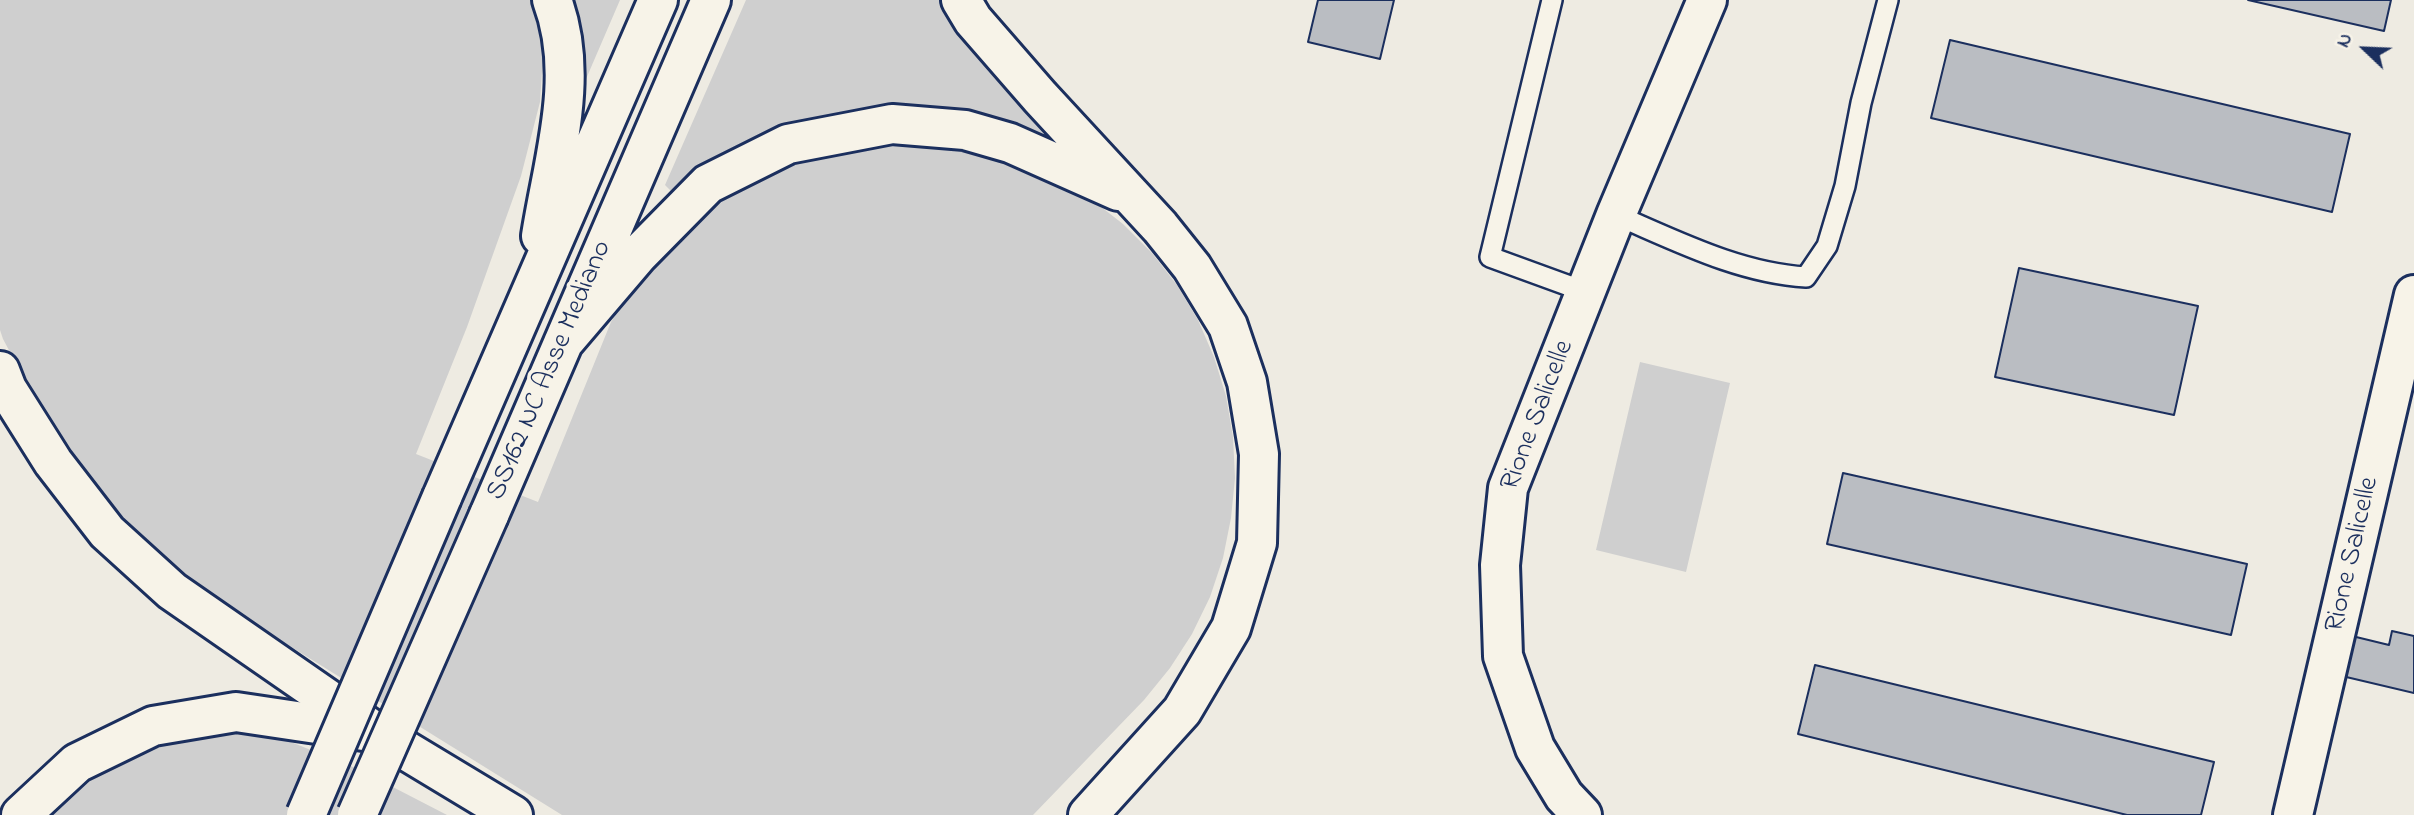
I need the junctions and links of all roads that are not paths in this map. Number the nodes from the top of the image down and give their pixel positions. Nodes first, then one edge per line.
1 (552, 0) edge
2 (658, 0) edge
3 (711, 0) edge
4 (961, 0) edge
5 (1552, 0) edge
6 (1707, 0) edge
7 (1888, 0) edge
8 (1132, 198) junction
9 (1616, 215) junction
10 (532, 292) junction
11 (1586, 292) junction
12 (2414, 296) edge
13 (563, 343) junction
14 (0, 371) edge
15 (377, 733) junction
16 (21, 815) edge
17 (306, 815) edge
18 (358, 815) edge
19 (513, 815) edge
20 (1088, 815) edge
21 (1582, 815) edge
22 (2293, 815) edge

1 - 10 main road
2 - 10 main road, SS162 NC Asse Mediano
3 - 13 main road, SS162 NC Asse Mediano
4 - 8 main road
5 - 11 lane
6 - 9 main road, Rione Salicelle
7 - 9 lane
8 - 13 main road
8 - 20 main road
9 - 11 main road, Rione Salicelle
10 - 17 main road, SS162 NC Asse Mediano, bridge
11 - 21 main road, Rione Salicelle
12 - 22 main road, Rione Salicelle
13 - 18 main road, SS162 NC Asse Mediano, bridge
14 - 15 main road
15 - 16 main road
15 - 19 main road

